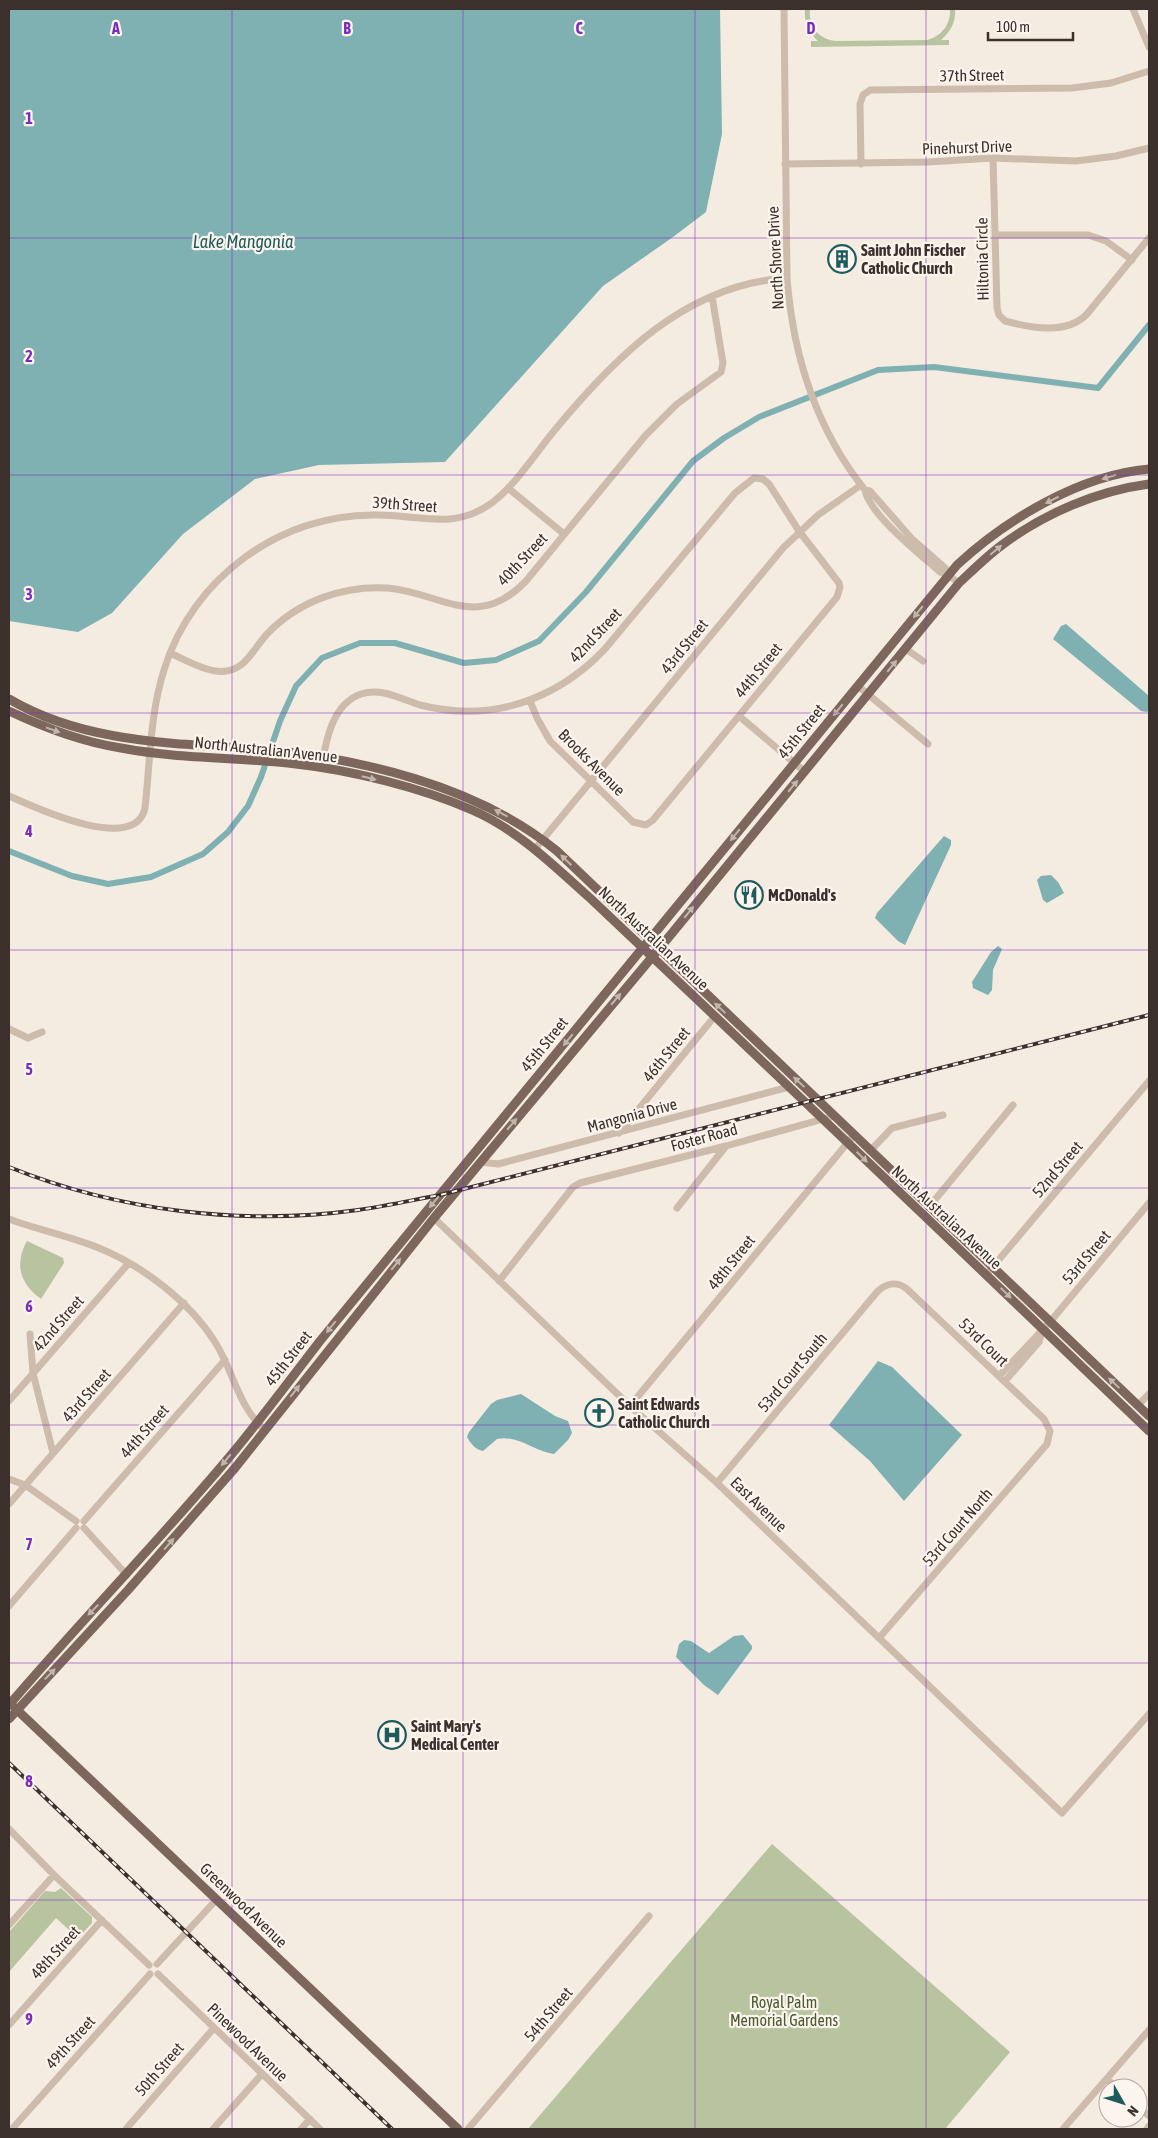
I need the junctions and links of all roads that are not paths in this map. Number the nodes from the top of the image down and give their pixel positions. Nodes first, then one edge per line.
1 (784, 9) edge
2 (1133, 9) edge
3 (1149, 46) edge
4 (1149, 71) edge
5 (1149, 148) edge
6 (994, 158) junction
7 (785, 164) junction
8 (861, 164) junction
9 (996, 234) junction
10 (1149, 238) edge
11 (1132, 260) junction
12 (787, 278) junction
13 (712, 296) junction
14 (1149, 469) edge
15 (1149, 484) edge
16 (863, 487) junction
17 (508, 488) junction
18 (888, 513) junction
19 (799, 531) junction
20 (895, 531) junction
21 (564, 534) junction
22 (948, 575) junction
23 (959, 583) junction
24 (906, 649) junction
25 (170, 653) junction
26 (923, 660) dead end
27 (858, 686) junction
28 (868, 695) junction
29 (9, 699) edge
30 (530, 701) junction
31 (9, 710) edge
32 (739, 716) junction
33 (152, 742) junction
34 (928, 744) dead end
35 (151, 753) junction
36 (323, 758) junction
37 (794, 763) junction
38 (321, 768) junction
39 (805, 772) junction
40 (590, 781) junction
41 (9, 796) edge
42 (650, 823) joint
43 (542, 840) junction
44 (534, 849) junction
45 (646, 944) junction
46 (655, 952) junction
47 (715, 1016) junction
48 (9, 1029) edge
49 (42, 1032) dead end
50 (1149, 1081) edge
51 (789, 1087) junction
52 (1013, 1104) dead end
53 (943, 1115) dead end
54 (834, 1116) junction
55 (823, 1119) junction
56 (618, 1134) junction
57 (854, 1135) junction
58 (847, 1142) junction
59 (726, 1146) junction
60 (870, 1151) junction
61 (481, 1162) junction
62 (905, 1191) junction
63 (1149, 1203) edge
64 (929, 1207) junction
65 (677, 1208) dead end
66 (434, 1218) junction
67 (9, 1219) edge
68 (128, 1264) junction
69 (990, 1271) junction
70 (499, 1282) junction
71 (891, 1284) joint
72 (184, 1304) junction
73 (1046, 1325) junction
74 (30, 1334) dead end
75 (225, 1360) junction
76 (33, 1373) junction
77 (1002, 1378) junction
78 (1149, 1394) edge
79 (9, 1401) edge
80 (1138, 1405) junction
81 (630, 1406) junction
82 (1149, 1416) edge
83 (257, 1423) junction
84 (265, 1430) junction
85 (1050, 1431) joint
86 (1149, 1431) edge
87 (53, 1453) junction
88 (9, 1479) edge
89 (717, 1483) junction
90 (25, 1485) junction
91 (9, 1504) edge
92 (80, 1524) junction
93 (127, 1575) junction
94 (9, 1606) edge
95 (879, 1638) junction
96 (11, 1705) edge
97 (1149, 1714) edge
98 (9, 1719) edge
99 (9, 1827) edge
100 (54, 1875) junction
101 (217, 1899) junction
102 (649, 1916) dead end
103 (102, 1920) junction
104 (9, 1925) edge
105 (153, 1964) junction
106 (150, 1974) junction
107 (158, 1974) junction
108 (9, 2025) edge
109 (214, 2028) junction
110 (1149, 2030) edge
111 (262, 2074) junction
112 (1108, 2078) edge
113 (1098, 2089) edge
114 (310, 2120) junction
115 (1149, 2126) edge
116 (12, 2129) edge
117 (126, 2129) edge
118 (214, 2129) edge
119 (301, 2129) edge
120 (320, 2129) edge
121 (458, 2129) edge
122 (468, 2129) edge
123 (1063, 2129) edge
124 (1147, 2129) edge

1 - 7 street, North Shore Drive
2 - 3 street
4 - 8 street, 37th Street
5 - 6 street, Pinehurst Drive
6 - 8 street, Pinehurst Drive
6 - 9 street, Hiltonia Circle
7 - 8 street, Pinehurst Drive
7 - 12 street, North Shore Drive
9 - 11 street
9 - 11 street, Hiltonia Circle
10 - 11 street, Hiltonia Circle
12 - 13 street, 39th Street
12 - 16 street, North Shore Drive
13 - 17 street, 39th Street
13 - 21 street, 40th Street
14 -> 22 main road, 45th Street
23 -> 15 main road, 45th Street
16 - 18 street, North Shore Drive
16 - 19 street, 43rd Street
16 - 20 street, North Shore Drive
17 - 21 street
17 - 25 street, 39th Street
18 - 20 street
18 - 22 street, North Shore Drive
19 - 30 street, 42nd Street
19 - 32 street, 44th Street
19 - 40 street, 43rd Street
20 - 22 street, North Shore Drive
21 - 25 street, 40th Street
22 - 23 street, North Shore Drive
22 -> 27 main road, 45th Street
23 - 24 main road, 45th Street
24 - 26 street
28 -> 24 main road, 45th Street
25 - 33 street, 39th Street
27 - 28 street
27 -> 37 main road, 45th Street
28 - 34 street
28 - 39 main road, 45th Street
29 - 33 main road, North Australian Avenue
30 - 36 street, 42nd Street
30 - 40 street, Brooks Avenue
31 -> 35 main road, North Australian Avenue
32 - 37 street
32 - 42 street, 44th Street
33 - 35 street, 39th Street
33 - 36 main road, North Australian Avenue
35 - 38 main road, North Australian Avenue
35 - 41 street, 39th Street
36 - 38 street, 42nd Street
43 -> 36 main road, North Australian Avenue
37 - 39 street
37 -> 45 main road, 45th Street
38 -> 44 main road, North Australian Avenue
46 -> 39 main road, 45th Street
40 - 42 street, Brooks Avenue
40 - 43 street, 43rd Street
43 - 44 street, 43rd Street
45 -> 43 main road, North Australian Avenue
44 - 45 main road, North Australian Avenue
45 - 46 main road, North Australian Avenue
45 -> 83 main road, 45th Street
46 - 47 main road, North Australian Avenue
54 -> 46 main road, North Australian Avenue
61 -> 46 main road, 45th Street
47 - 51 main road, North Australian Avenue
47 - 56 street, 46th Street
48 - 49 street
50 - 69 street, 52nd Street
51 - 55 main road, North Australian Avenue
51 - 56 street, Mangonia Drive
52 - 64 street
53 - 60 street
54 - 55 street, Foster Road
54 - 57 main road, North Australian Avenue
55 - 58 main road, North Australian Avenue
55 - 59 street, Foster Road
56 - 61 street, Mangonia Drive
57 - 58 street, 48th Street
57 - 60 main road, North Australian Avenue
58 -> 62 main road, North Australian Avenue
58 - 81 street, 48th Street
59 - 65 street
59 - 70 street, Foster Road
60 - 62 main road, North Australian Avenue
61 - 66 main road, 45th Street
62 - 64 main road, North Australian Avenue
62 - 69 main road, North Australian Avenue
63 - 73 street, 53rd Street
64 - 69 main road, North Australian Avenue
66 - 70 street, East Avenue
84 -> 66 main road, 45th Street
67 - 68 street
68 - 72 street
68 - 76 street, 42nd Street
69 - 73 main road, North Australian Avenue
70 - 81 street, East Avenue
71 - 77 street, 53rd Court
71 - 89 street, 53rd Court South
72 - 75 street
72 - 87 street, 43rd Street
73 - 77 street, 53rd Street
80 -> 73 main road, North Australian Avenue
73 - 86 main road, North Australian Avenue
74 - 76 street
75 - 83 street
75 - 92 street, 44th Street
76 - 79 street, 42nd Street
76 - 87 street
77 - 85 street, 53rd Court
78 - 80 street
80 - 82 main road, North Australian Avenue
81 - 89 street, East Avenue
83 - 84 street
83 -> 93 main road, 45th Street
96 -> 84 main road, 45th Street
85 - 95 street, 53rd Court North
87 - 90 street, 43rd Street
88 - 90 street
89 - 95 street, East Avenue
90 - 91 street, 43rd Street
90 - 92 street
92 - 93 street
92 - 94 street, 44th Street
93 -> 96 main road, 45th Street
95 - 97 street, East Avenue
96 - 98 main road, 45th Street
96 - 101 main road, Greenwood Avenue
99 - 100 street
100 - 103 street
100 - 104 street
101 - 105 street
101 - 121 main road, Greenwood Avenue
102 - 122 street, 54th Street
103 - 105 street
103 - 108 street, 48th Street
105 - 106 street
105 - 107 street
106 - 107 street
106 - 116 street, 49th Street
107 - 109 street, Pinewood Avenue
109 - 111 street, Pinewood Avenue
109 - 117 street, 50th Street
110 - 112 street
111 - 114 street, Pinewood Avenue
111 - 118 street
113 - 123 street
114 - 119 street
114 - 120 street, Pinewood Avenue
115 - 124 street

